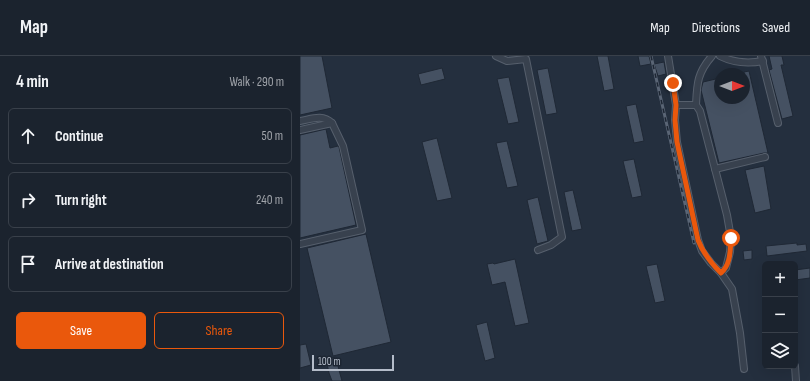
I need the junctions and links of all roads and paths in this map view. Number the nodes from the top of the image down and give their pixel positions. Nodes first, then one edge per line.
1 (496, 56) edge
2 (668, 56) edge
3 (712, 56) edge
4 (720, 56) edge
5 (762, 58) edge
6 (676, 105) junction
7 (696, 105) junction
8 (300, 121) edge
9 (332, 123) junction
10 (778, 123) dead end
11 (300, 130) edge
12 (765, 157) dead end
13 (715, 169) junction
14 (300, 244) edge
15 (538, 250) dead end
16 (721, 273) junction
17 (795, 369) edge
18 (744, 370) dead end
19 (796, 381) edge

1 - 15 lane
2 - 6 lane
3 - 7 lane
4 - 5 lane
5 - 10 lane
6 - 7 lane
6 - 16 lane
7 - 13 lane
8 - 9 lane
9 - 11 lane
9 - 14 lane
12 - 13 lane
13 - 16 lane
16 - 18 lane
17 - 19 lane

